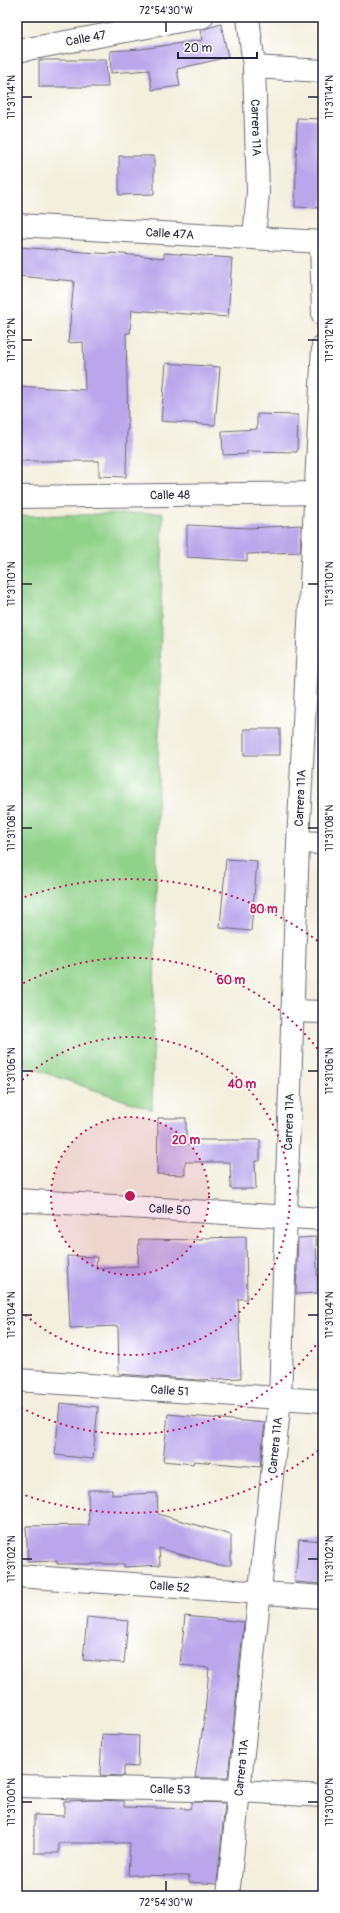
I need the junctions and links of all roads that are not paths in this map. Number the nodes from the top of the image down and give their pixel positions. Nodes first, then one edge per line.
1 (202, 17) edge
2 (248, 17) edge
3 (17, 51) edge
4 (254, 67) junction
5 (323, 71) edge
6 (17, 225) edge
7 (254, 238) junction
8 (322, 242) edge
9 (323, 315) edge
10 (323, 346) edge
11 (319, 494) edge
12 (17, 497) edge
13 (315, 652) edge
14 (298, 842) junction
15 (323, 843) edge
16 (292, 1011) junction
17 (323, 1012) edge
18 (17, 1200) edge
19 (286, 1217) junction
20 (323, 1218) edge
21 (17, 1380) edge
22 (280, 1399) junction
23 (323, 1401) edge
24 (17, 1576) edge
25 (260, 1593) junction
26 (323, 1597) edge
27 (17, 1786) edge
28 (240, 1791) junction
29 (323, 1796) edge
30 (228, 1896) edge

1 - 3 street, Calle 47
2 - 4 street, Carrera 11A
4 - 5 street
4 - 7 street, Carrera 11A
6 - 7 street, Calle 47A
7 - 8 street, Calle 47A
8 - 9 street
10 - 11 street, Carrera 11A
11 - 12 street, Calle 48
11 - 13 street, Carrera 11A
13 - 14 street, Carrera 11A
14 - 15 street
14 - 16 street, Carrera 11A
16 - 17 street
16 - 19 street, Carrera 11A
18 - 19 street, Calle 50
19 - 20 street, Calle 50
19 - 22 street, Carrera 11A
21 - 22 street, Calle 51
22 - 23 street, Calle 51
22 - 25 street, Carrera 11A
24 - 25 street, Calle 52
25 - 26 street, Calle 52
25 - 28 street, Carrera 11A
27 - 28 street, Calle 53
28 - 29 street, Calle 53
28 - 30 street, Carrera 11A

